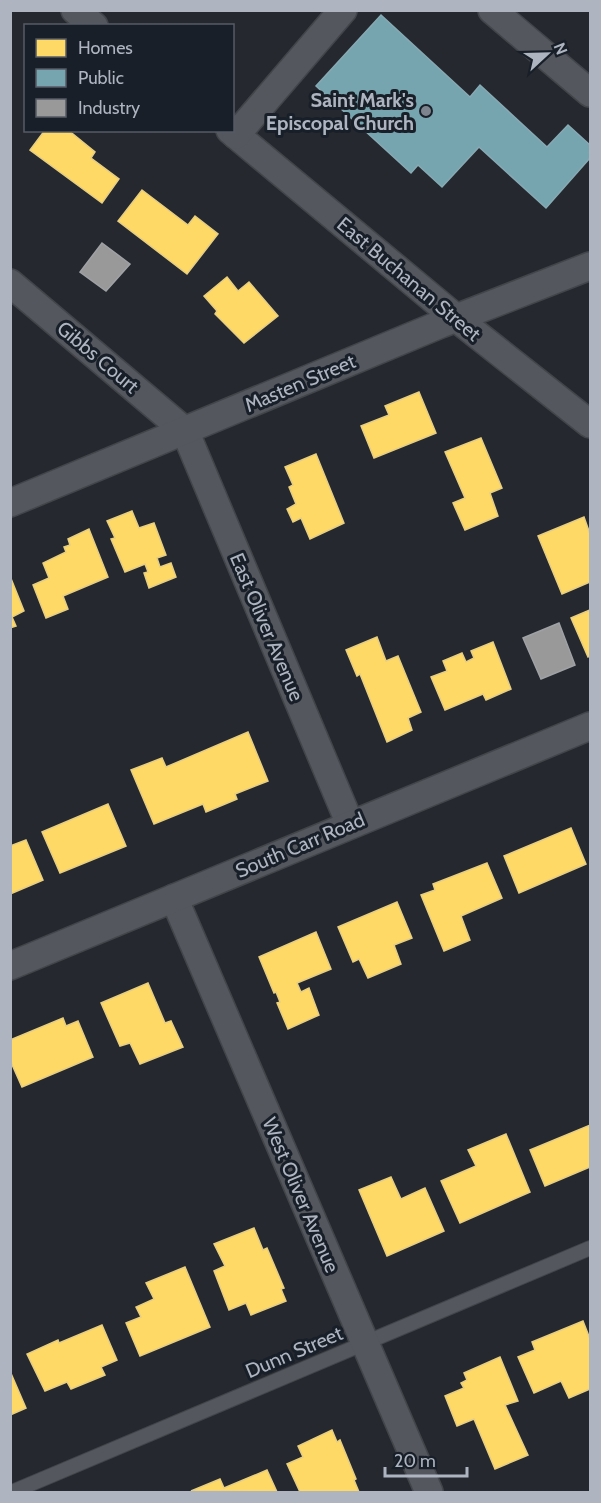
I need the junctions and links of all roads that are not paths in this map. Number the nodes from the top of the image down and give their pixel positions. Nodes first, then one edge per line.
1 (75, 10) edge
2 (343, 10) edge
3 (492, 10) edge
4 (92, 24) edge
5 (591, 93) edge
6 (234, 132) edge
7 (233, 133) edge
8 (591, 266) edge
9 (10, 284) edge
10 (456, 318) junction
11 (591, 424) edge
12 (185, 431) junction
13 (10, 503) edge
14 (591, 726) edge
15 (350, 824) junction
16 (174, 898) junction
17 (10, 966) edge
18 (591, 1248) edge
19 (364, 1343) junction
20 (12, 1492) edge
21 (429, 1492) edge

1 - 4 street
2 - 6 street
3 - 5 street
7 - 10 street, East Buchanan Street
8 - 10 street, Masten Street
9 - 12 street, Gibbs Court
10 - 11 street, East Buchanan Street
10 - 12 street, Masten Street
12 - 13 street, Masten Street
12 - 15 street, East Oliver Avenue
14 - 15 street, South Carr Road
15 - 16 street, South Carr Road
16 - 17 street, South Carr Road
16 - 19 street, West Oliver Avenue
18 - 19 lane, Dunn Street
19 - 20 lane, Dunn Street
19 - 21 street, West Oliver Avenue

